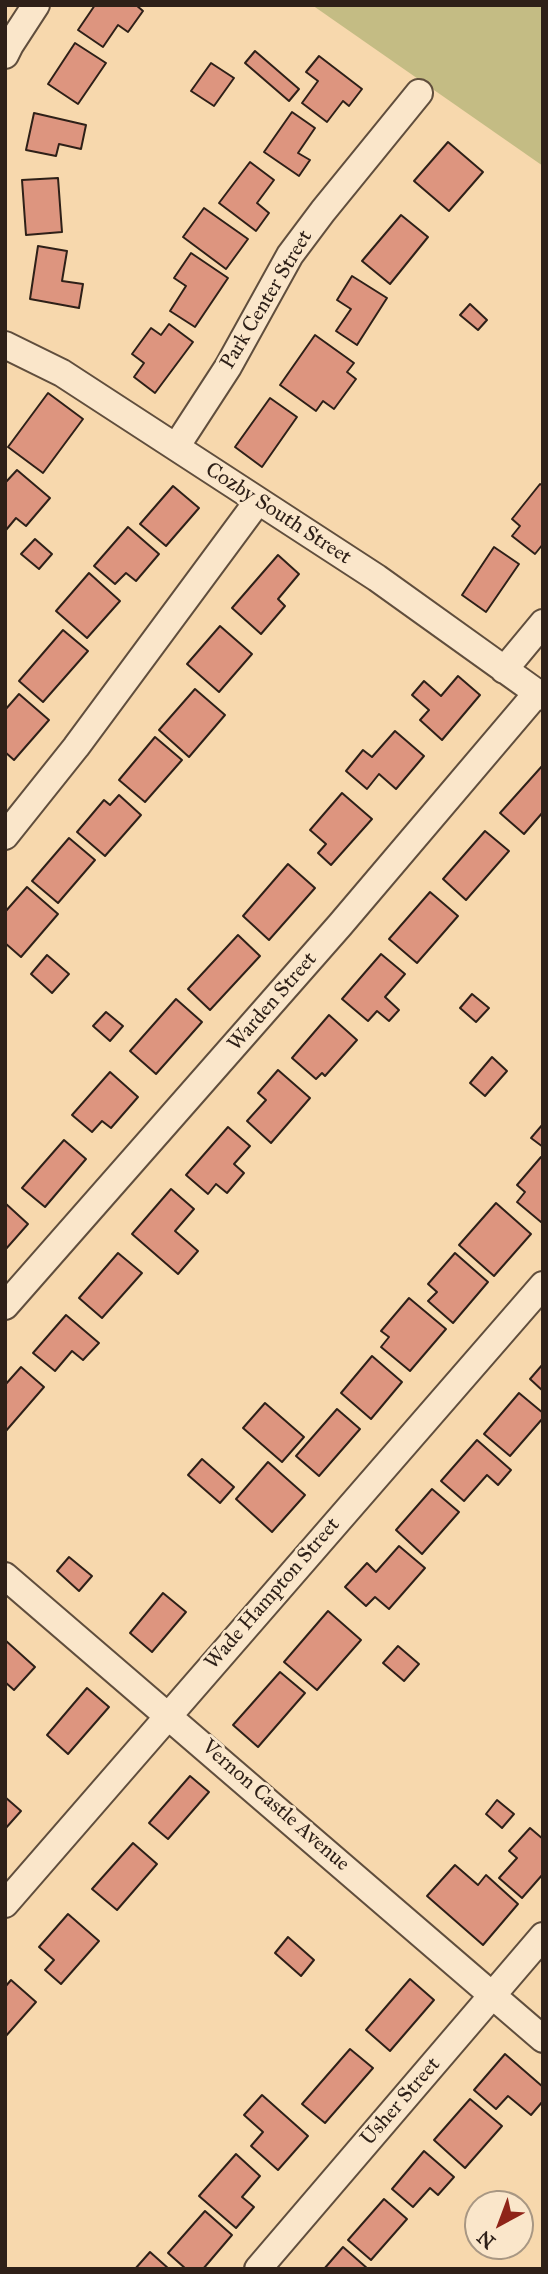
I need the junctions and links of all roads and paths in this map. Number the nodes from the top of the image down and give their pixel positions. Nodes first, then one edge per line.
1 (36, 5) edge
2 (5, 55) edge
3 (419, 93) dead end
4 (5, 345) edge
5 (176, 447) junction
6 (258, 501) junction
7 (543, 623) edge
8 (504, 670) junction
9 (540, 695) edge
10 (5, 836) edge
11 (543, 1285) edge
12 (5, 1306) edge
13 (5, 1576) edge
14 (169, 1714) junction
15 (5, 1904) edge
16 (543, 1936) edge
17 (492, 1995) junction
18 (543, 2039) edge
19 (258, 2269) edge

1 - 2 street
3 - 5 street, Park Center Street
4 - 5 street, Cozby South Street
5 - 6 street, Cozby South Street
6 - 8 street, Cozby South Street
6 - 10 street
7 - 8 street
8 - 9 street, Cozby South Street
9 - 12 street, Warden Street
11 - 14 street, Wade Hampton Street
13 - 14 street, Vernon Castle Avenue
14 - 15 street, Wade Hampton Street
14 - 17 street, Vernon Castle Avenue
16 - 17 street, Usher Street
17 - 18 street, Vernon Castle Avenue
17 - 19 street, Usher Street

